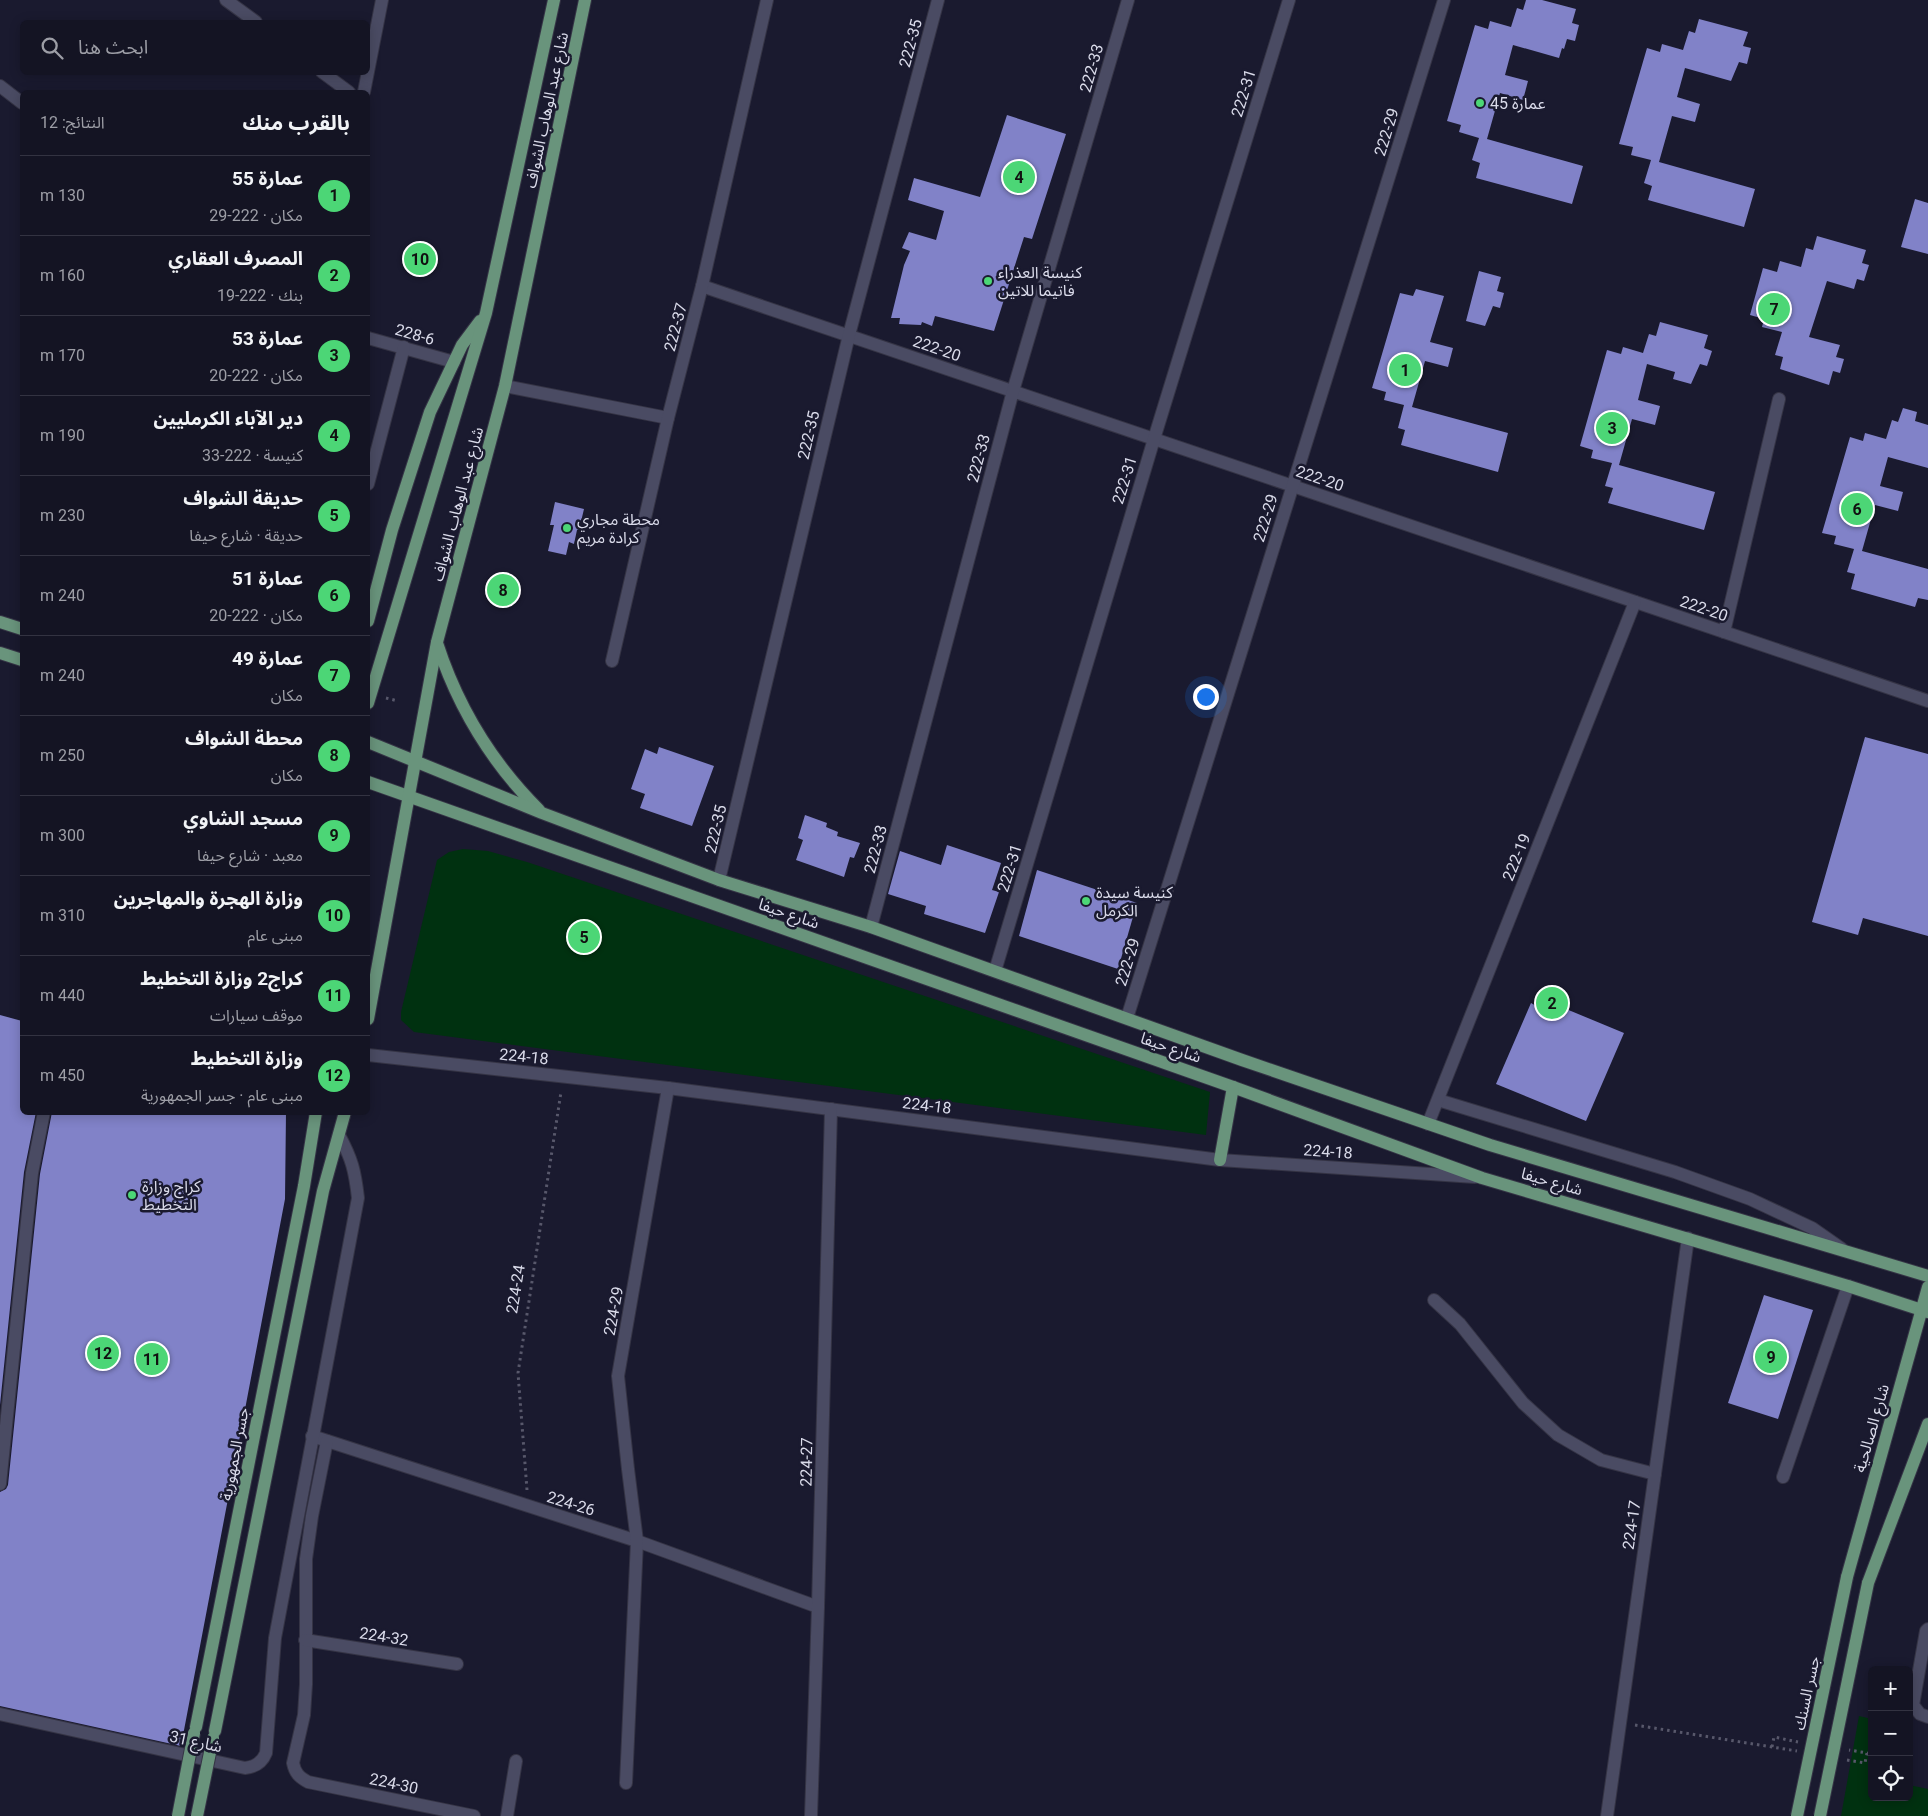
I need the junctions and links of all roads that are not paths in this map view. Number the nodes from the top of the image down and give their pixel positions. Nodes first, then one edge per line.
1 (226, 0) edge
2 (382, 0) edge
3 (554, 0) edge
4 (585, 0) edge
5 (767, 0) edge
6 (938, 0) edge
7 (1128, 0) edge
8 (1289, 0) edge
9 (1444, 0) edge
10 (253, 20) edge
11 (370, 61) edge
12 (326, 75) edge
13 (367, 75) edge
14 (0, 86) edge
15 (346, 90) edge
16 (364, 90) edge
17 (20, 101) edge
18 (702, 286) junction
19 (486, 313) junction
20 (849, 336) junction
21 (370, 338) edge
22 (404, 347) junction
23 (454, 362) junction
24 (505, 386) junction
25 (1013, 391) junction
26 (1779, 399) dead end
27 (668, 418) junction
28 (1154, 439) junction
29 (370, 476) edge
30 (1292, 486) junction
31 (1635, 602) junction
32 (370, 614) edge
33 (0, 622) edge
34 (20, 628) edge
35 (1724, 632) junction
36 (437, 642) junction
37 (0, 652) edge
38 (20, 659) edge
39 (612, 661) dead end
40 (370, 696) edge
41 (1928, 701) edge
42 (370, 743) edge
43 (415, 762) junction
44 (370, 783) edge
45 (408, 796) junction
46 (542, 814) junction
47 (719, 880) junction
48 (871, 927) junction
49 (995, 971) junction
50 (370, 1008) edge
51 (1126, 1018) junction
52 (370, 1055) edge
53 (1233, 1087) junction
54 (668, 1088) junction
55 (1438, 1100) junction
56 (831, 1109) junction
57 (43, 1115) edge
58 (316, 1115) edge
59 (344, 1115) edge
60 (1428, 1124) junction
61 (339, 1135) junction
62 (1220, 1160) junction
63 (1482, 1178) junction
64 (1688, 1238) junction
65 (1846, 1251) junction
66 (1928, 1276) edge
67 (1848, 1286) junction
68 (1928, 1288) edge
69 (1434, 1300) dead end
70 (1924, 1311) edge
71 (1928, 1424) edge
72 (312, 1436) junction
73 (327, 1441) junction
74 (1655, 1474) junction
75 (1783, 1477) dead end
76 (0, 1484) edge
77 (638, 1541) junction
78 (1847, 1576) joint
79 (818, 1607) junction
80 (1928, 1629) edge
81 (305, 1640) junction
82 (457, 1664) dead end
83 (0, 1714) edge
84 (1928, 1717) edge
85 (516, 1761) dead end
86 (626, 1784) dead end
87 (178, 1816) edge
88 (197, 1816) edge
89 (474, 1816) edge
90 (507, 1816) edge
91 (811, 1816) edge
92 (1607, 1816) edge
93 (1797, 1816) edge
94 (1820, 1816) edge

1 - 10 street
2 - 11 street
3 - 19 main road, شارع عبد الوهاب الشواف
4 - 24 main road, شارع عبد الوهاب الشواف
5 - 18 street, 222-37
6 - 20 street, 222-35
7 - 25 street, 222-33
8 - 28 street, 222-31
9 - 30 street, 222-29
12 - 15 street
13 - 16 street
14 - 17 street
18 - 20 street, 222-20
18 - 27 street, 222-37
19 - 23 main road
19 - 40 main road, شارع عبد الوهاب الشواف
20 - 25 street, 222-20
20 - 47 street, 222-35
21 - 22 street, 228-6
22 - 23 street, 228-6
22 - 29 street
23 - 32 main road
24 - 27 street
24 - 36 main road, شارع عبد الوهاب الشواف
25 - 28 street, 222-20
25 - 48 street, 222-33
26 - 35 street
27 - 39 street, 222-37
28 - 30 street, 222-20
28 - 49 street, 222-31
30 - 31 street, 222-20
30 - 51 street, 222-29
31 - 35 street, 222-20
31 - 55 street, 222-19
33 - 34 main road
35 - 41 street, 222-20
36 - 43 main road, شارع عبد الوهاب الشواف
36 - 46 main road
37 - 38 main road
42 - 43 main road, شارع حيفا
43 - 45 main road, شارع عبد الوهاب الشواف
43 - 46 main road, شارع حيفا
44 - 45 main road, شارع حيفا
45 - 50 main road, شارع عبد الوهاب الشواف
45 - 53 main road, شارع حيفا
46 - 47 main road, شارع حيفا
47 - 48 main road, شارع حيفا
48 - 49 main road, شارع حيفا
49 - 51 main road, شارع حيفا
51 - 60 main road, شارع حيفا
52 - 54 street, 224-18
53 - 62 main road
53 - 63 main road, شارع حيفا
54 - 56 street, 224-18
54 - 77 street, 224-29
55 - 60 street, 222-19
55 - 65 street
56 - 62 street, 224-18
56 - 79 street, 224-27
57 - 76 street
58 - 87 main road, جسر الجمهورية, bridge
59 - 61 main road
60 - 65 main road, شارع حيفا
61 - 72 street
61 - 88 main road, bridge
62 - 63 street, 224-18
63 - 64 main road, شارع حيفا
64 - 67 main road, شارع حيفا
64 - 74 street, 224-17
65 - 66 main road, شارع حيفا
67 - 70 main road, شارع حيفا
67 - 75 street
68 - 70 main road, شارع الصالحية
69 - 74 street
70 - 78 main road, شارع الصالحية
71 - 94 main road, bridge
72 - 73 street, 224-26
72 - 83 street, شارع 31
73 - 77 street, 224-26
73 - 81 street
74 - 92 street, 224-17
77 - 79 street, 224-26
77 - 86 street, 224-29
78 - 93 main road, جسر السنك, bridge
79 - 91 street, 224-27
80 - 84 street
81 - 82 street, 224-32
81 - 89 street, 224-30
85 - 90 street

